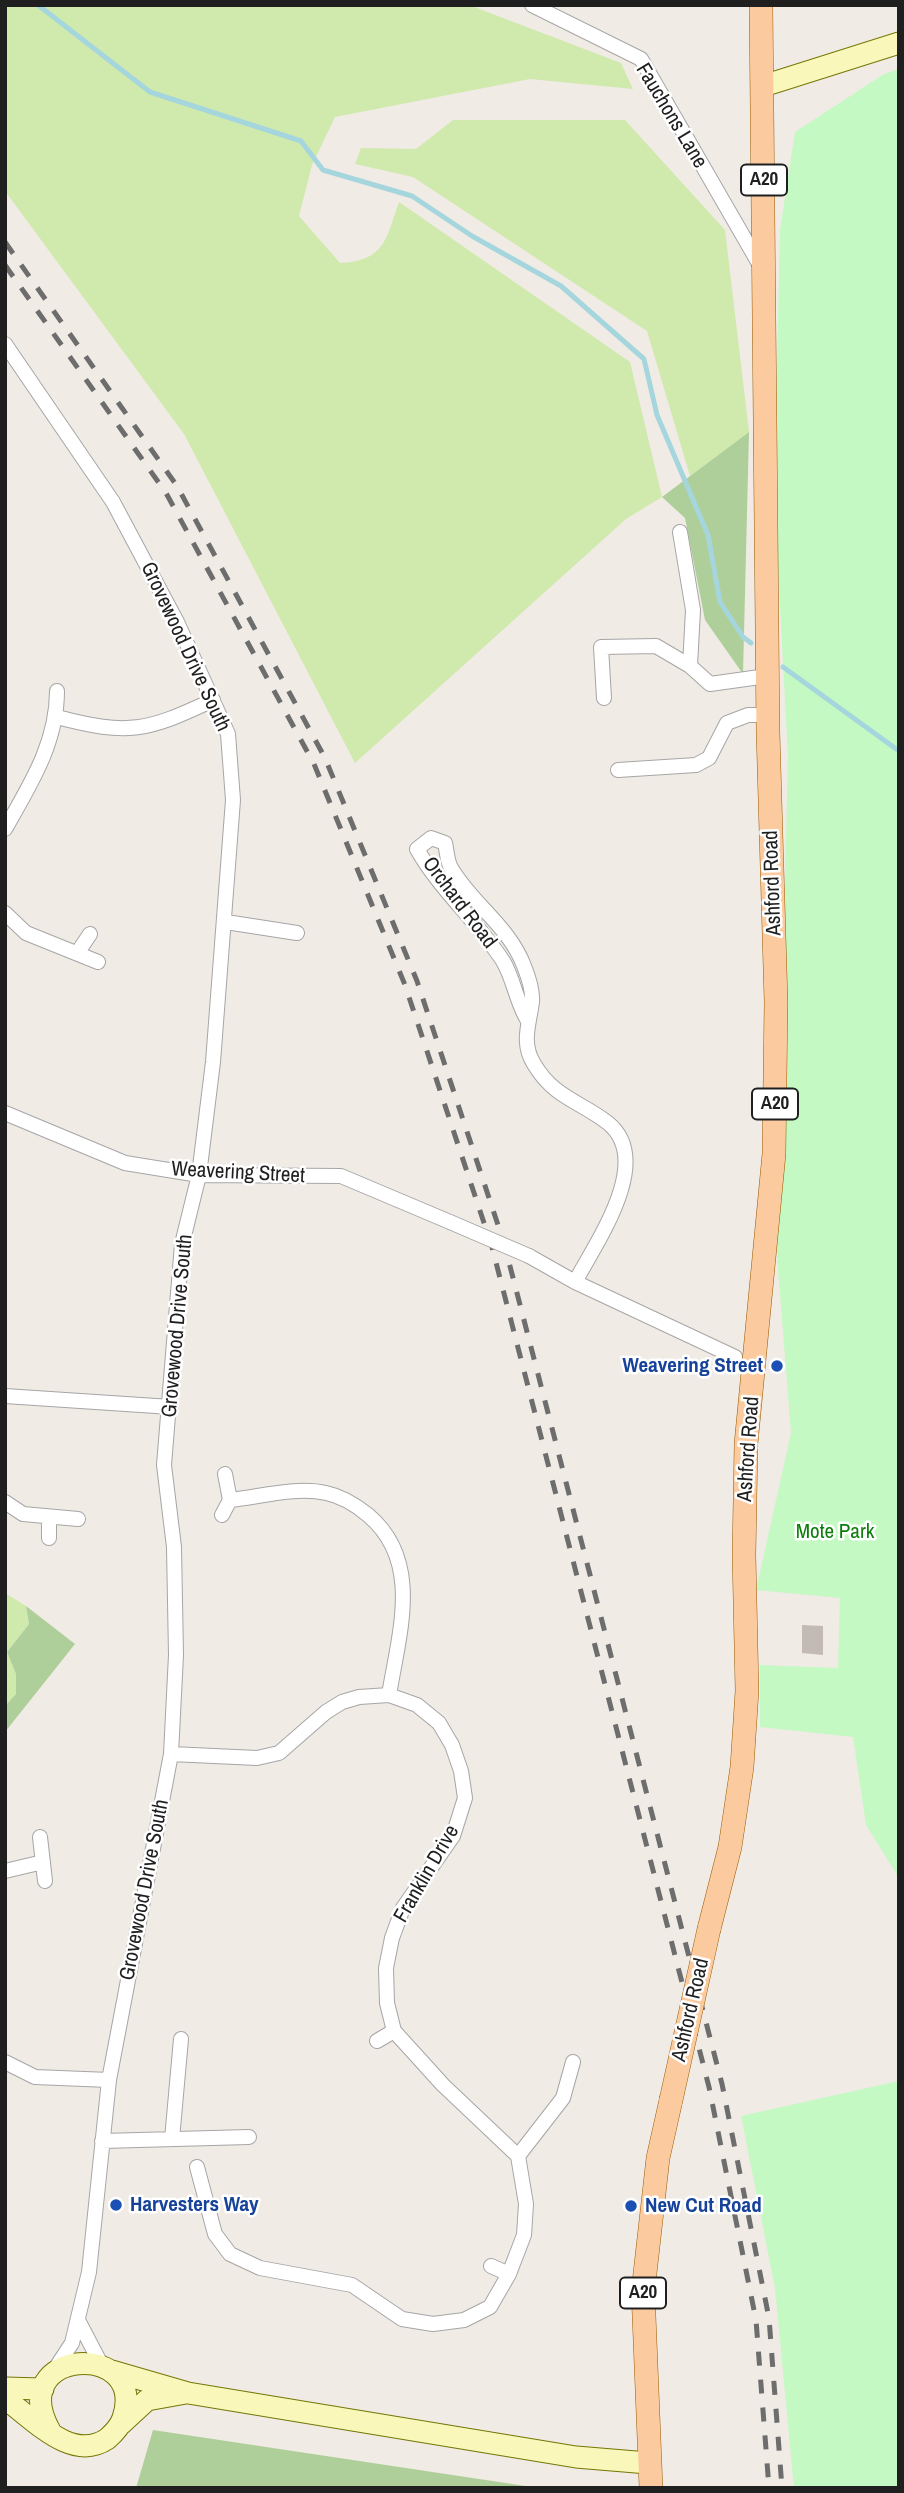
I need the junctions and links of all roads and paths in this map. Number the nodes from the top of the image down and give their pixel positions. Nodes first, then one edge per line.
1 (532, 5) edge
2 (761, 5) edge
3 (899, 43) edge
4 (763, 86) junction
5 (765, 274) junction
6 (5, 344) edge
7 (680, 532) dead end
8 (690, 666) junction
9 (767, 676) junction
10 (57, 691) dead end
11 (604, 698) dead end
12 (213, 700) junction
13 (768, 715) junction
14 (57, 717) junction
15 (618, 769) dead end
16 (5, 830) edge
17 (5, 912) edge
18 (226, 922) junction
19 (297, 933) dead end
20 (90, 934) dead end
21 (78, 952) junction
22 (98, 962) dead end
23 (528, 1021) junction
24 (5, 1113) edge
25 (200, 1175) junction
26 (575, 1282) junction
27 (735, 1357) dead end
28 (5, 1396) edge
29 (171, 1407) junction
30 (225, 1474) dead end
31 (230, 1500) junction
32 (5, 1502) edge
33 (222, 1516) dead end
34 (49, 1518) junction
35 (79, 1519) dead end
36 (49, 1538) dead end
37 (390, 1695) junction
38 (171, 1754) junction
39 (40, 1837) dead end
40 (43, 1862) junction
41 (5, 1871) edge
42 (45, 1881) dead end
43 (394, 2031) junction
44 (181, 2039) dead end
45 (377, 2041) dead end
46 (5, 2062) edge
47 (573, 2062) dead end
48 (109, 2080) junction
49 (249, 2137) dead end
50 (172, 2139) junction
51 (102, 2141) junction
52 (518, 2156) junction
53 (197, 2166) dead end
54 (491, 2266) dead end
55 (509, 2274) junction
56 (79, 2322) junction
57 (107, 2368) junction
58 (46, 2383) junction
59 (5, 2388) edge
60 (188, 2393) junction
61 (5, 2399) edge
62 (121, 2424) junction
63 (50, 2431) junction
64 (648, 2463) junction
65 (651, 2488) edge

1 - 5 street, Fauchons Lane
2 - 4 main road, A20
3 - 4 street
4 - 5 main road, A20
5 - 9 main road, Ashford Road / A20
6 - 12 street, Grovewood Drive South
7 - 8 street
8 - 9 street
8 - 11 street
9 - 13 main road, Ashford Road / A20
10 - 14 street
12 - 14 street
12 - 18 street, Grovewood Drive South
13 - 15 street
13 - 64 main road, Ashford Road / A20, bridge
14 - 16 street
17 - 21 street
18 - 19 street
18 - 25 street, Grovewood Drive South
20 - 21 street
21 - 22 street
23 - 23 street, Orchard Road
23 - 26 street
24 - 25 street, Weavering Street
25 - 26 street, Weavering Street, bridge
25 - 29 street, Grovewood Drive South
26 - 27 street, Weavering Street
28 - 29 street
29 - 38 street, Grovewood Drive South
30 - 31 street
31 - 33 street
31 - 37 street
32 - 34 street
34 - 35 street
34 - 36 street
37 - 38 street
37 - 43 street, Franklin Drive
38 - 48 street, Grovewood Drive South
39 - 40 street
40 - 41 street
40 - 42 street
43 - 45 street
43 - 52 street
44 - 50 street
46 - 48 street
47 - 52 street
48 - 51 street, Grovewood Drive South
49 - 50 street
50 - 51 street
51 - 56 street, Grovewood Drive South
52 - 55 street
53 - 55 street
54 - 55 street
56 - 57 street
56 - 58 street, Grovewood Drive South
57 - 58 street
57 - 60 street
57 - 62 street
58 - 59 street
58 - 63 street
60 - 62 street
60 - 64 street
61 - 63 street
62 - 63 street
64 - 65 main road, Ashford Road / A20

